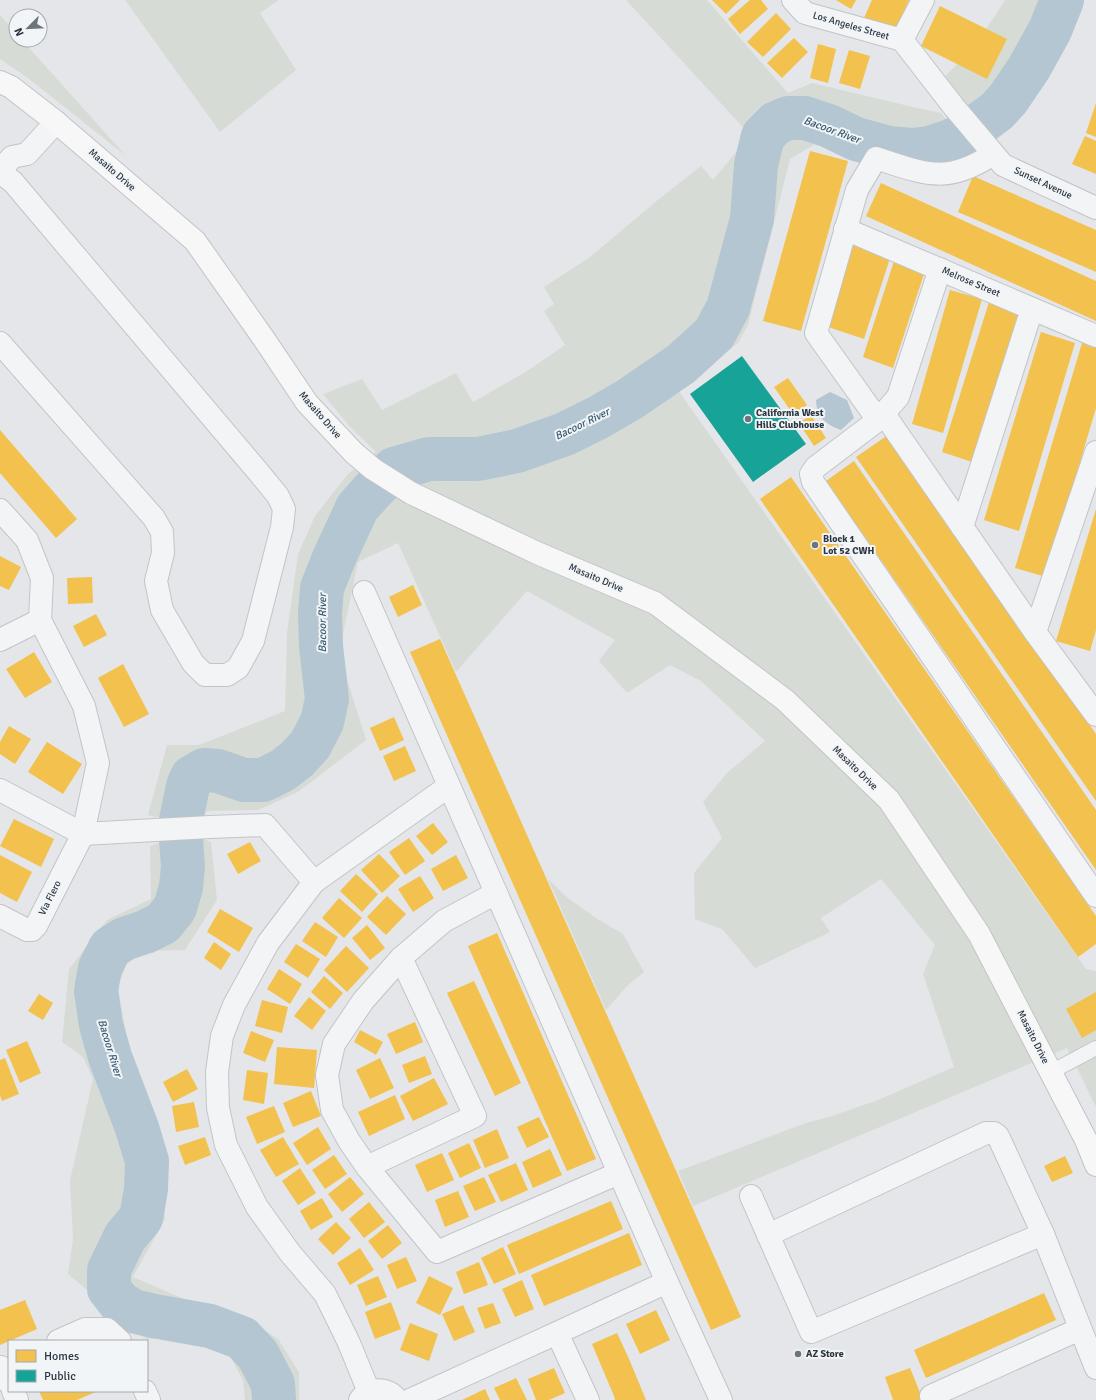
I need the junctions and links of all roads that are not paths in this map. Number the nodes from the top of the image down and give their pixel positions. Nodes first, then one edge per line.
1 (793, 0) edge
2 (923, 0) edge
3 (902, 40) junction
4 (0, 82) edge
5 (56, 122) junction
6 (990, 149) junction
7 (4, 177) edge
8 (1096, 208) edge
9 (845, 229) junction
10 (940, 269) junction
11 (1032, 309) junction
12 (1096, 336) edge
13 (0, 343) edge
14 (881, 417) junction
15 (1096, 452) edge
16 (0, 510) edge
17 (962, 527) junction
18 (364, 592) dead end
19 (40, 620) junction
20 (1035, 632) junction
21 (0, 640) edge
22 (1096, 714) edge
23 (449, 786) junction
24 (0, 790) edge
25 (83, 834) junction
26 (314, 882) junction
27 (496, 893) junction
28 (1096, 896) edge
29 (0, 916) edge
30 (401, 958) junction
31 (1096, 1048) edge
32 (1051, 1072) junction
33 (1096, 1165) edge
34 (367, 1167) junction
35 (619, 1173) junction
36 (750, 1196) dead end
37 (1043, 1234) junction
38 (768, 1236) junction
39 (667, 1282) junction
40 (1080, 1329) junction
41 (557, 1333) junction
42 (60, 1340) edge
43 (119, 1340) edge
44 (1096, 1368) edge
45 (364, 1396) edge
46 (931, 1396) dead end
47 (396, 1400) edge
48 (410, 1400) edge
49 (588, 1400) edge
50 (721, 1400) edge

1 - 3 street, Los Angeles Street
2 - 3 street
3 - 6 street, Los Angeles Street
4 - 5 street, Masaito Drive
5 - 7 street
5 - 32 street, Masaito Drive
6 - 8 street, Sunset Avenue
6 - 9 street
7 - 13 street
9 - 10 street, Melrose Street
9 - 14 street
10 - 11 street, Melrose Street
10 - 14 street
11 - 12 street, Melrose Street
11 - 17 street
14 - 17 street
14 - 28 street
15 - 20 street
16 - 19 street
17 - 20 street
18 - 23 street
19 - 21 street
19 - 25 street
20 - 22 street
23 - 26 street
23 - 27 street
24 - 25 street
25 - 26 street
25 - 29 street, Via Flero
26 - 45 street
27 - 30 street
27 - 35 street
30 - 34 street
30 - 34 street
31 - 32 lane
32 - 33 street, Masaito Drive
34 - 35 street
35 - 39 street
36 - 38 street
37 - 38 street
37 - 38 street
37 - 40 street
39 - 41 street
39 - 50 street
40 - 44 street
40 - 46 street
41 - 48 street
41 - 49 street
42 - 43 street
45 - 47 street

